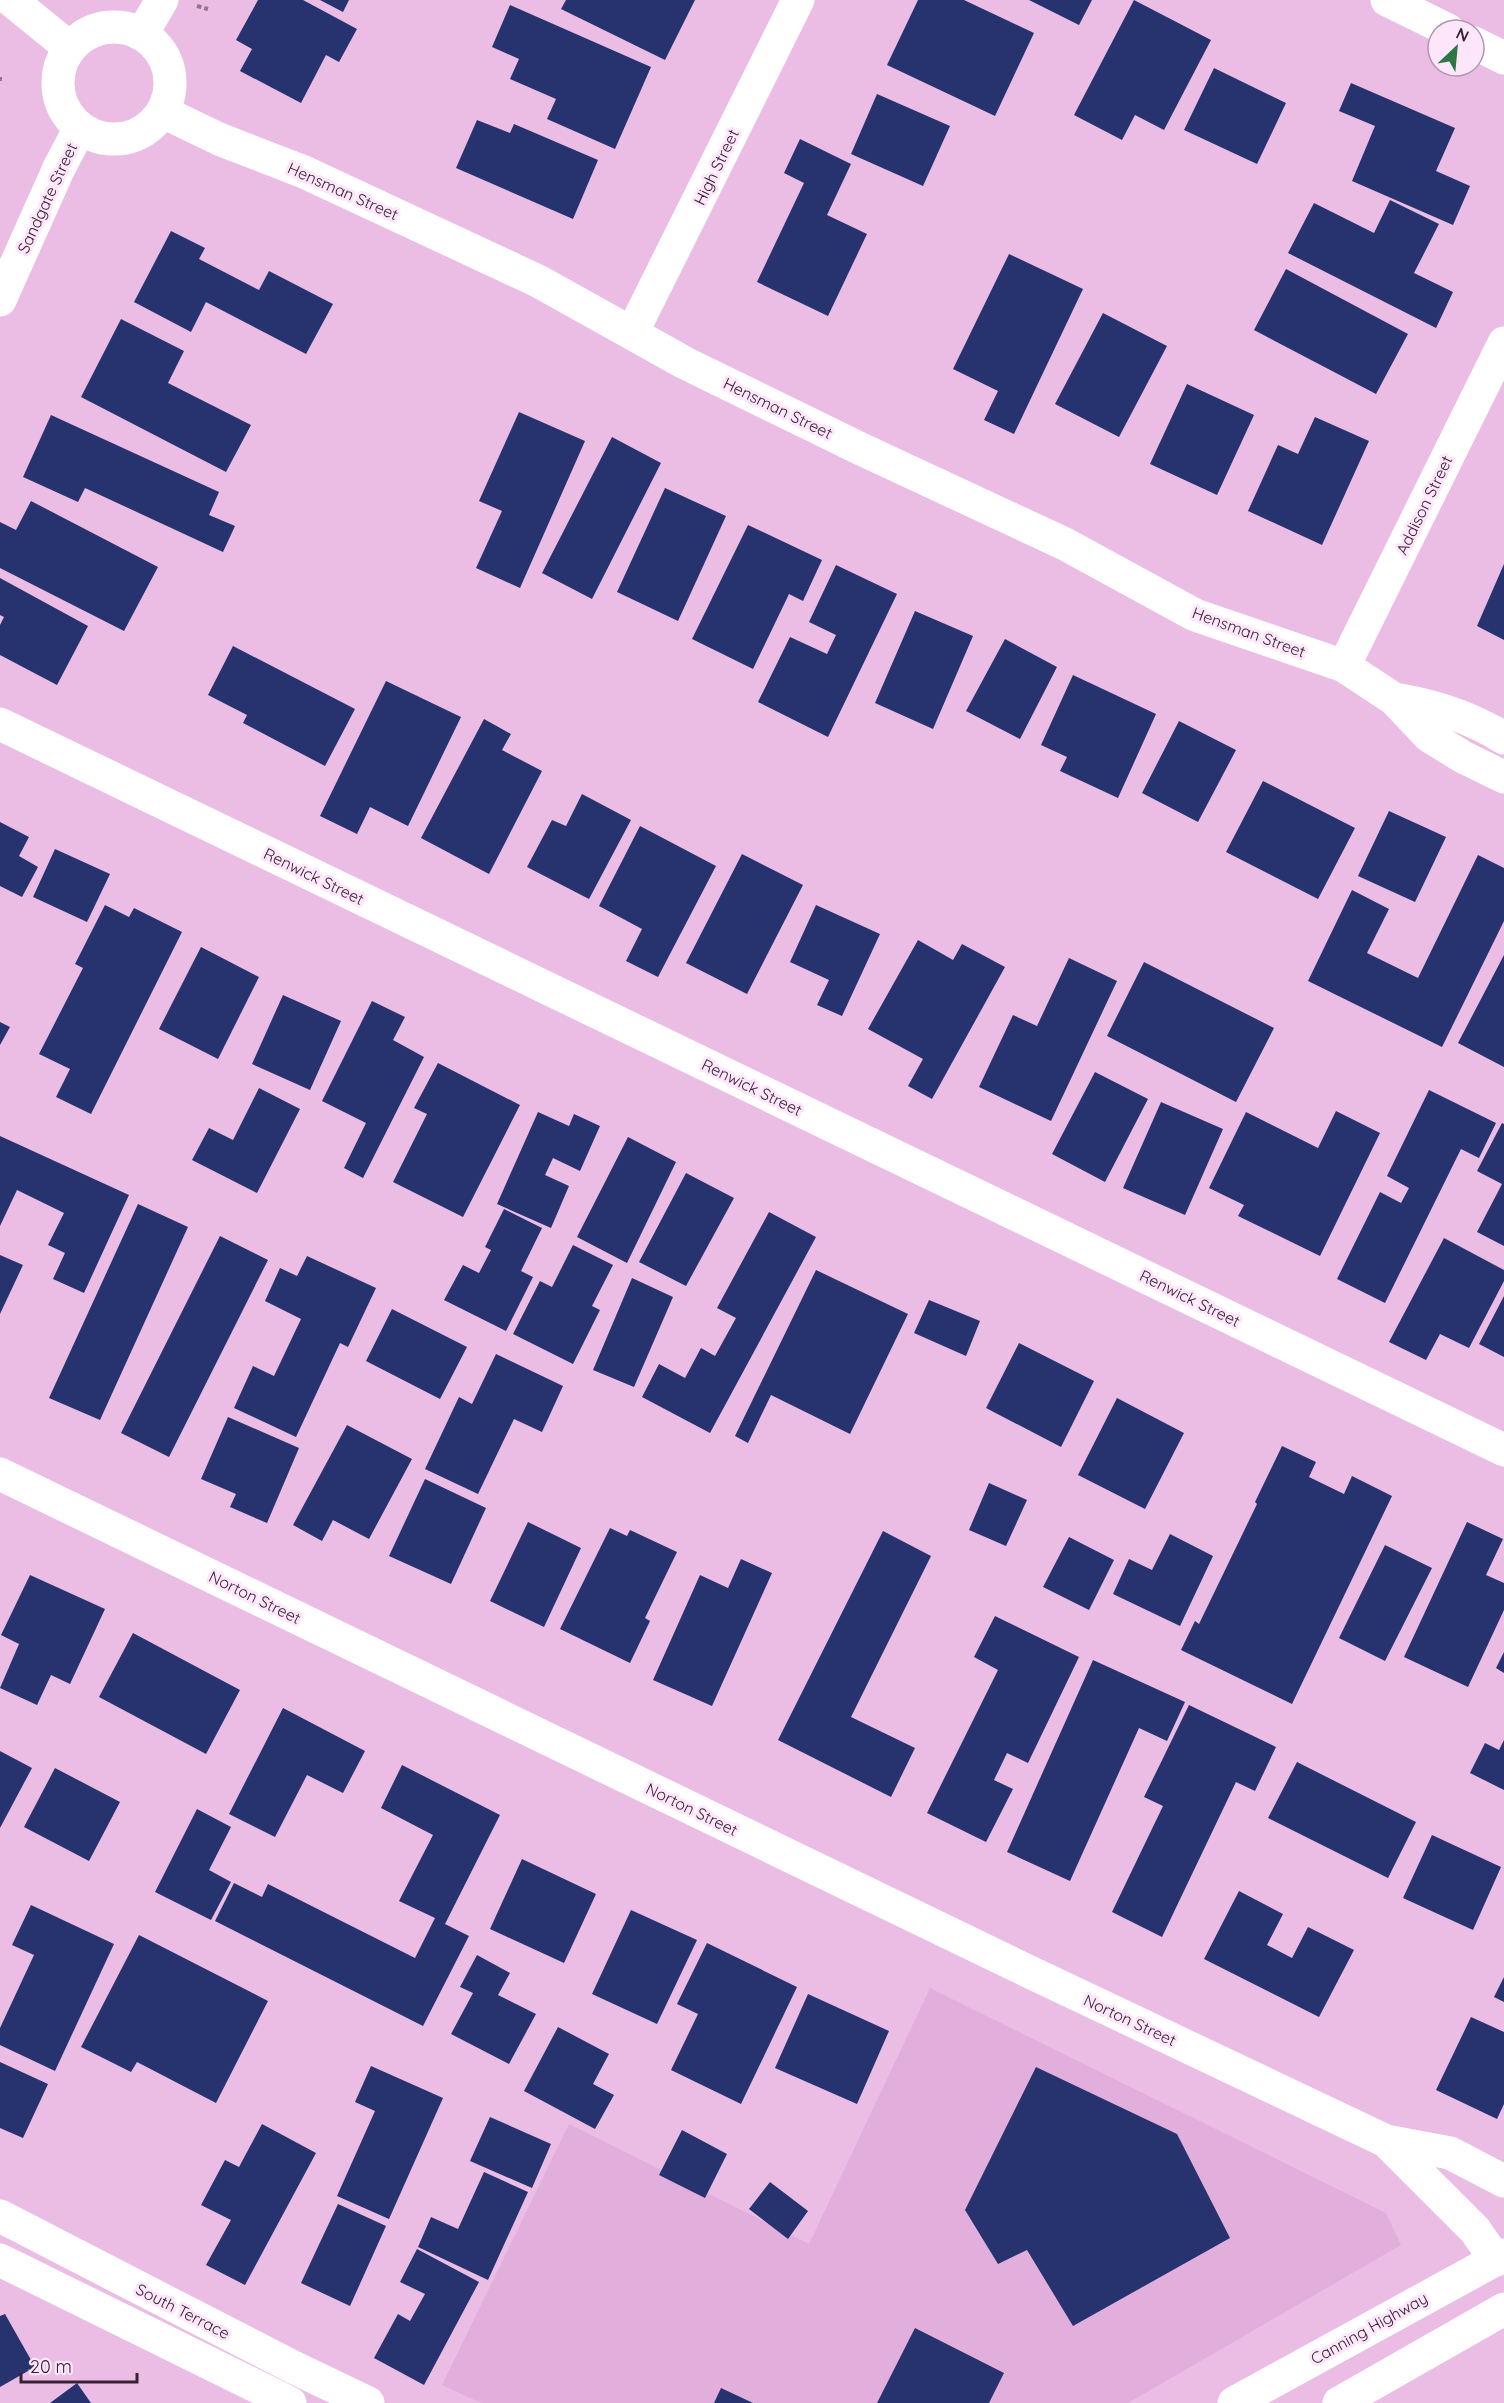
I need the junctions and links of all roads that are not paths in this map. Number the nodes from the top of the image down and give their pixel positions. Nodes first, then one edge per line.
1 (11, 0) edge
2 (162, 0) edge
3 (798, 0) edge
4 (1387, 0) edge
5 (1426, 19) edge
6 (142, 34) junction
7 (70, 48) junction
8 (1486, 49) edge
9 (1504, 58) edge
10 (162, 112) junction
11 (80, 129) junction
12 (0, 300) edge
13 (632, 333) junction
14 (1504, 343) edge
15 (1344, 666) junction
16 (1394, 699) junction
17 (0, 724) edge
18 (1504, 738) edge
19 (1504, 777) edge
20 (1504, 1450) edge
21 (0, 1474) edge
22 (1386, 2141) junction
23 (1504, 2181) edge
24 (0, 2216) edge
25 (1500, 2258) edge
26 (0, 2260) edge
27 (1504, 2309) edge
28 (290, 2403) edge
29 (368, 2403) edge
30 (1234, 2403) edge
31 (1339, 2403) edge

1 - 7 main road
2 - 6 main road
3 - 13 main road, High Street
4 - 5 main road
6 - 7 main road
6 - 10 main road
7 - 11 main road
8 - 9 main road
10 - 11 main road
10 - 13 main road, Hensman Street
11 - 12 main road, Sandgate Street
13 - 15 main road, Hensman Street
14 - 15 main road, Addison Street
15 - 16 main road, Hensman Street
16 - 18 main road, Hensman Street
16 - 19 main road, Hensman Street
17 - 20 main road, Renwick Street
21 - 22 main road, Norton Street
22 - 23 main road, Norton Street
22 - 25 main road, Norton Street
24 - 29 main road, South Terrace
25 - 30 main road, Canning Highway
26 - 28 main road
27 - 31 main road

